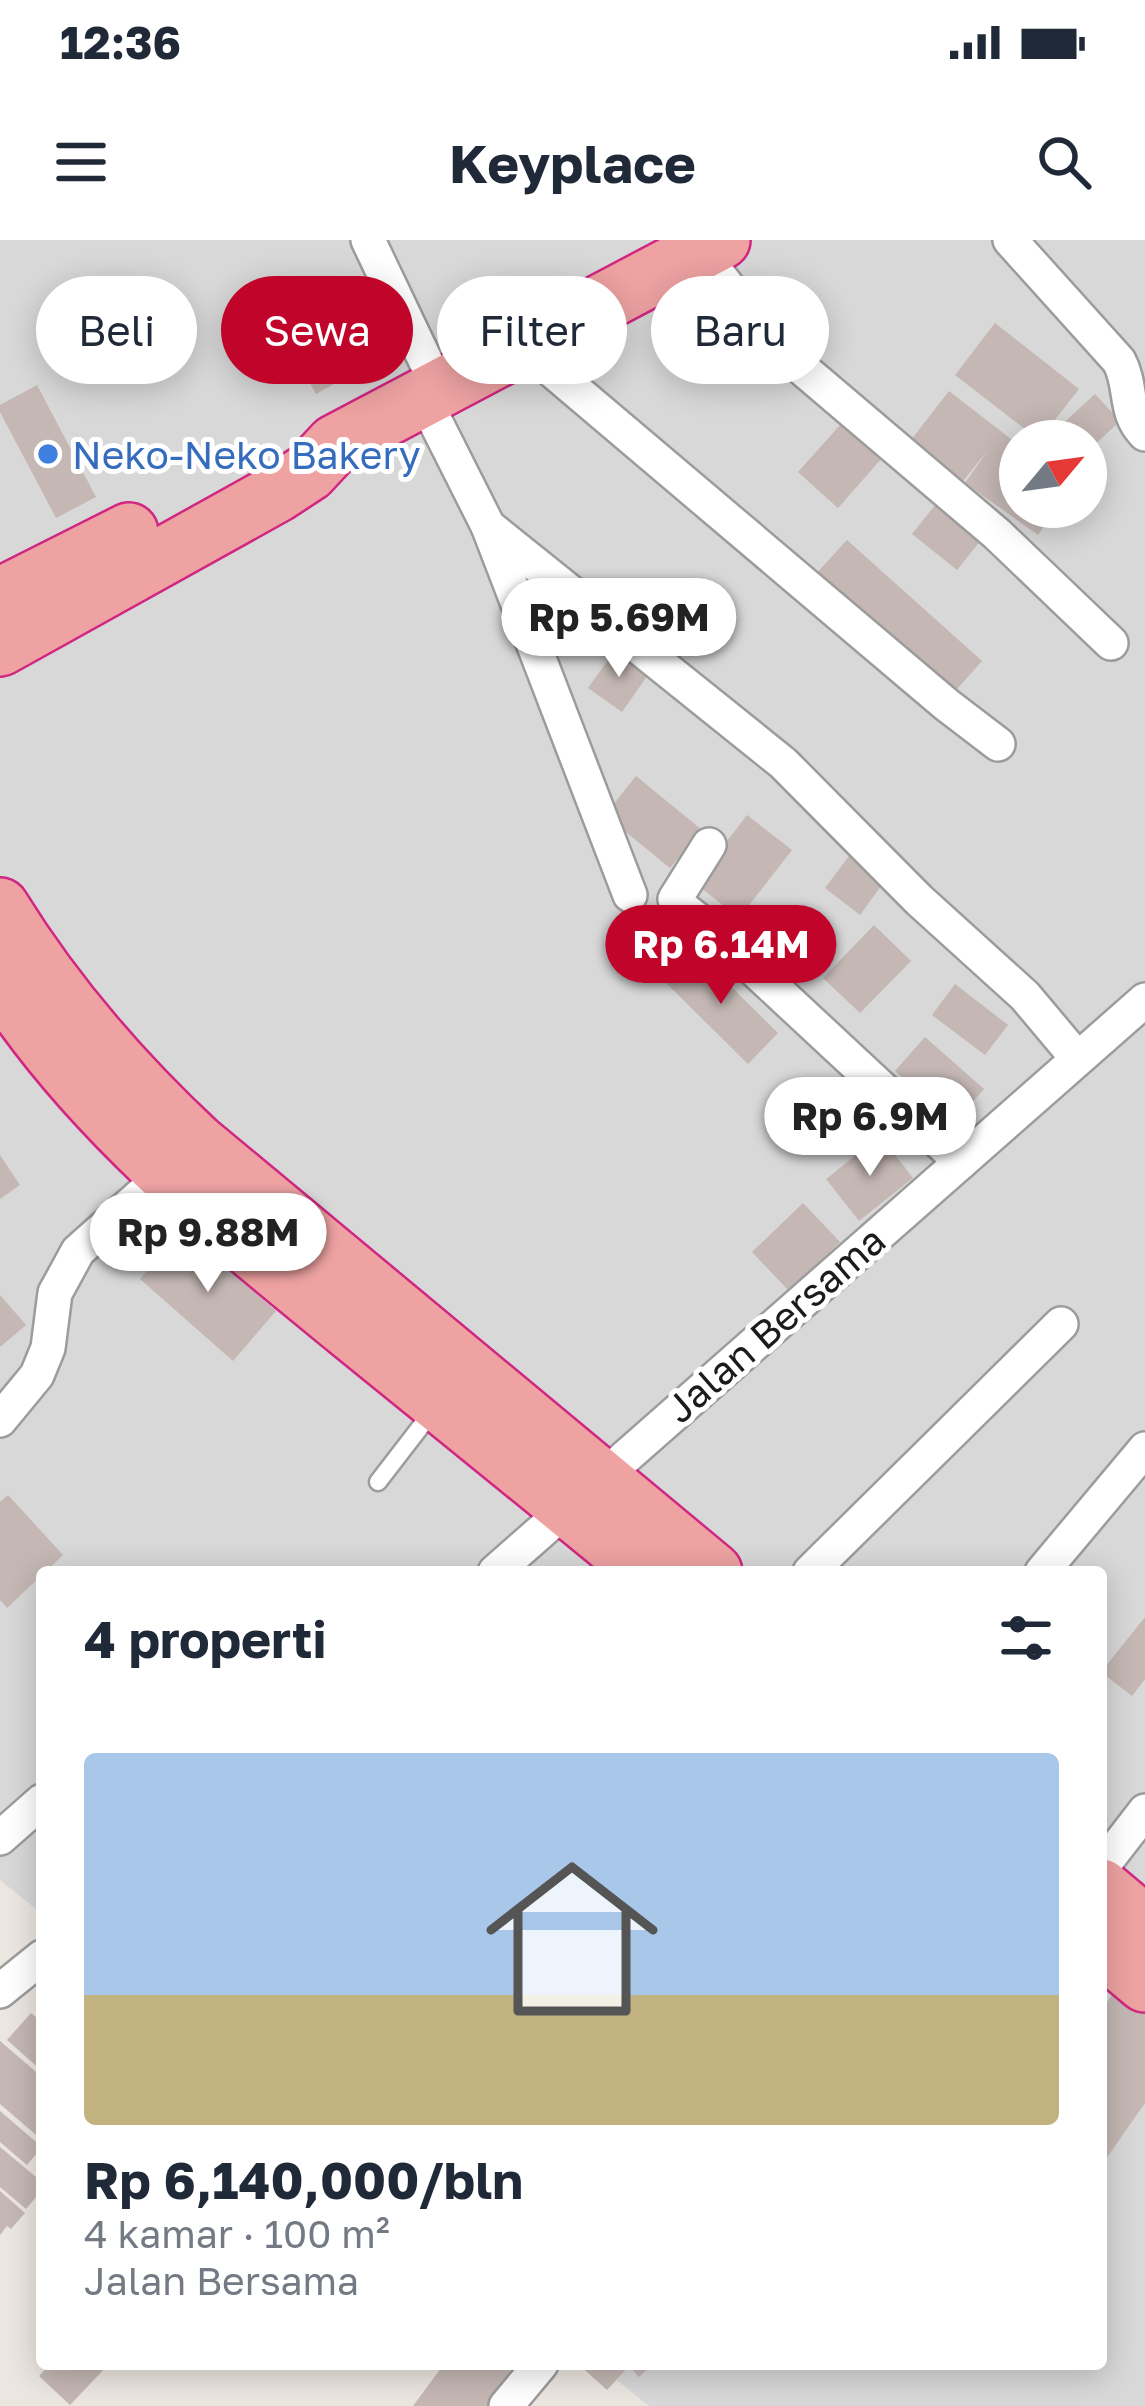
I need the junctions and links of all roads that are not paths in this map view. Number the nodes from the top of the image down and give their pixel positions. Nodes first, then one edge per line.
1 (368, 240) edge
2 (1010, 240) edge
3 (710, 246) edge
4 (627, 290) edge
5 (448, 384) edge
6 (568, 384) edge
7 (431, 393) junction
8 (1145, 434) edge
9 (488, 526) junction
10 (91, 574) junction
11 (0, 579) edge
12 (0, 597) edge
13 (1111, 643) dead end
14 (0, 647) edge
15 (0, 678) edge
16 (998, 744) dead end
17 (710, 845) dead end
18 (630, 896) dead end
19 (5, 931) edge
20 (1145, 1000) edge
21 (1077, 1058) junction
22 (181, 1158) junction
23 (961, 1162) junction
24 (1061, 1324) dead end
25 (440, 1403) junction
26 (0, 1420) edge
27 (1145, 1449) edge
28 (378, 1482) dead end
29 (582, 1492) junction
30 (501, 1566) edge
31 (641, 1566) edge
32 (703, 1566) edge
33 (816, 1566) edge
34 (1047, 1566) edge
35 (36, 1806) edge
36 (1144, 1814) edge
37 (0, 1838) edge
38 (1107, 1860) edge
39 (1107, 1893) edge
40 (1145, 1925) edge
41 (1107, 1951) edge
42 (36, 1962) edge
43 (1145, 1983) edge
44 (0, 1991) edge
45 (536, 2370) edge
46 (506, 2406) edge

1 - 7 street
2 - 8 street
3 - 4 highway
3 - 13 street
5 - 7 highway
6 - 16 street
7 - 9 street
7 - 10 highway
9 - 18 street
9 - 21 street
10 - 11 highway
10 - 12 highway
10 - 14 highway
10 - 15 highway
17 - 23 street
19 - 22 highway
20 - 21 street, Jalan Bersama
21 - 23 street, Jalan Bersama
22 - 25 highway
22 - 26 street
22 - 29 highway
23 - 29 street, Jalan Bersama
24 - 33 street
25 - 28 lane
25 - 29 highway
27 - 34 street
29 - 30 street, Jalan Bersama
29 - 31 highway
29 - 32 highway
35 - 37 street
36 - 38 street
39 - 40 highway
41 - 43 highway
42 - 44 street
45 - 46 street

